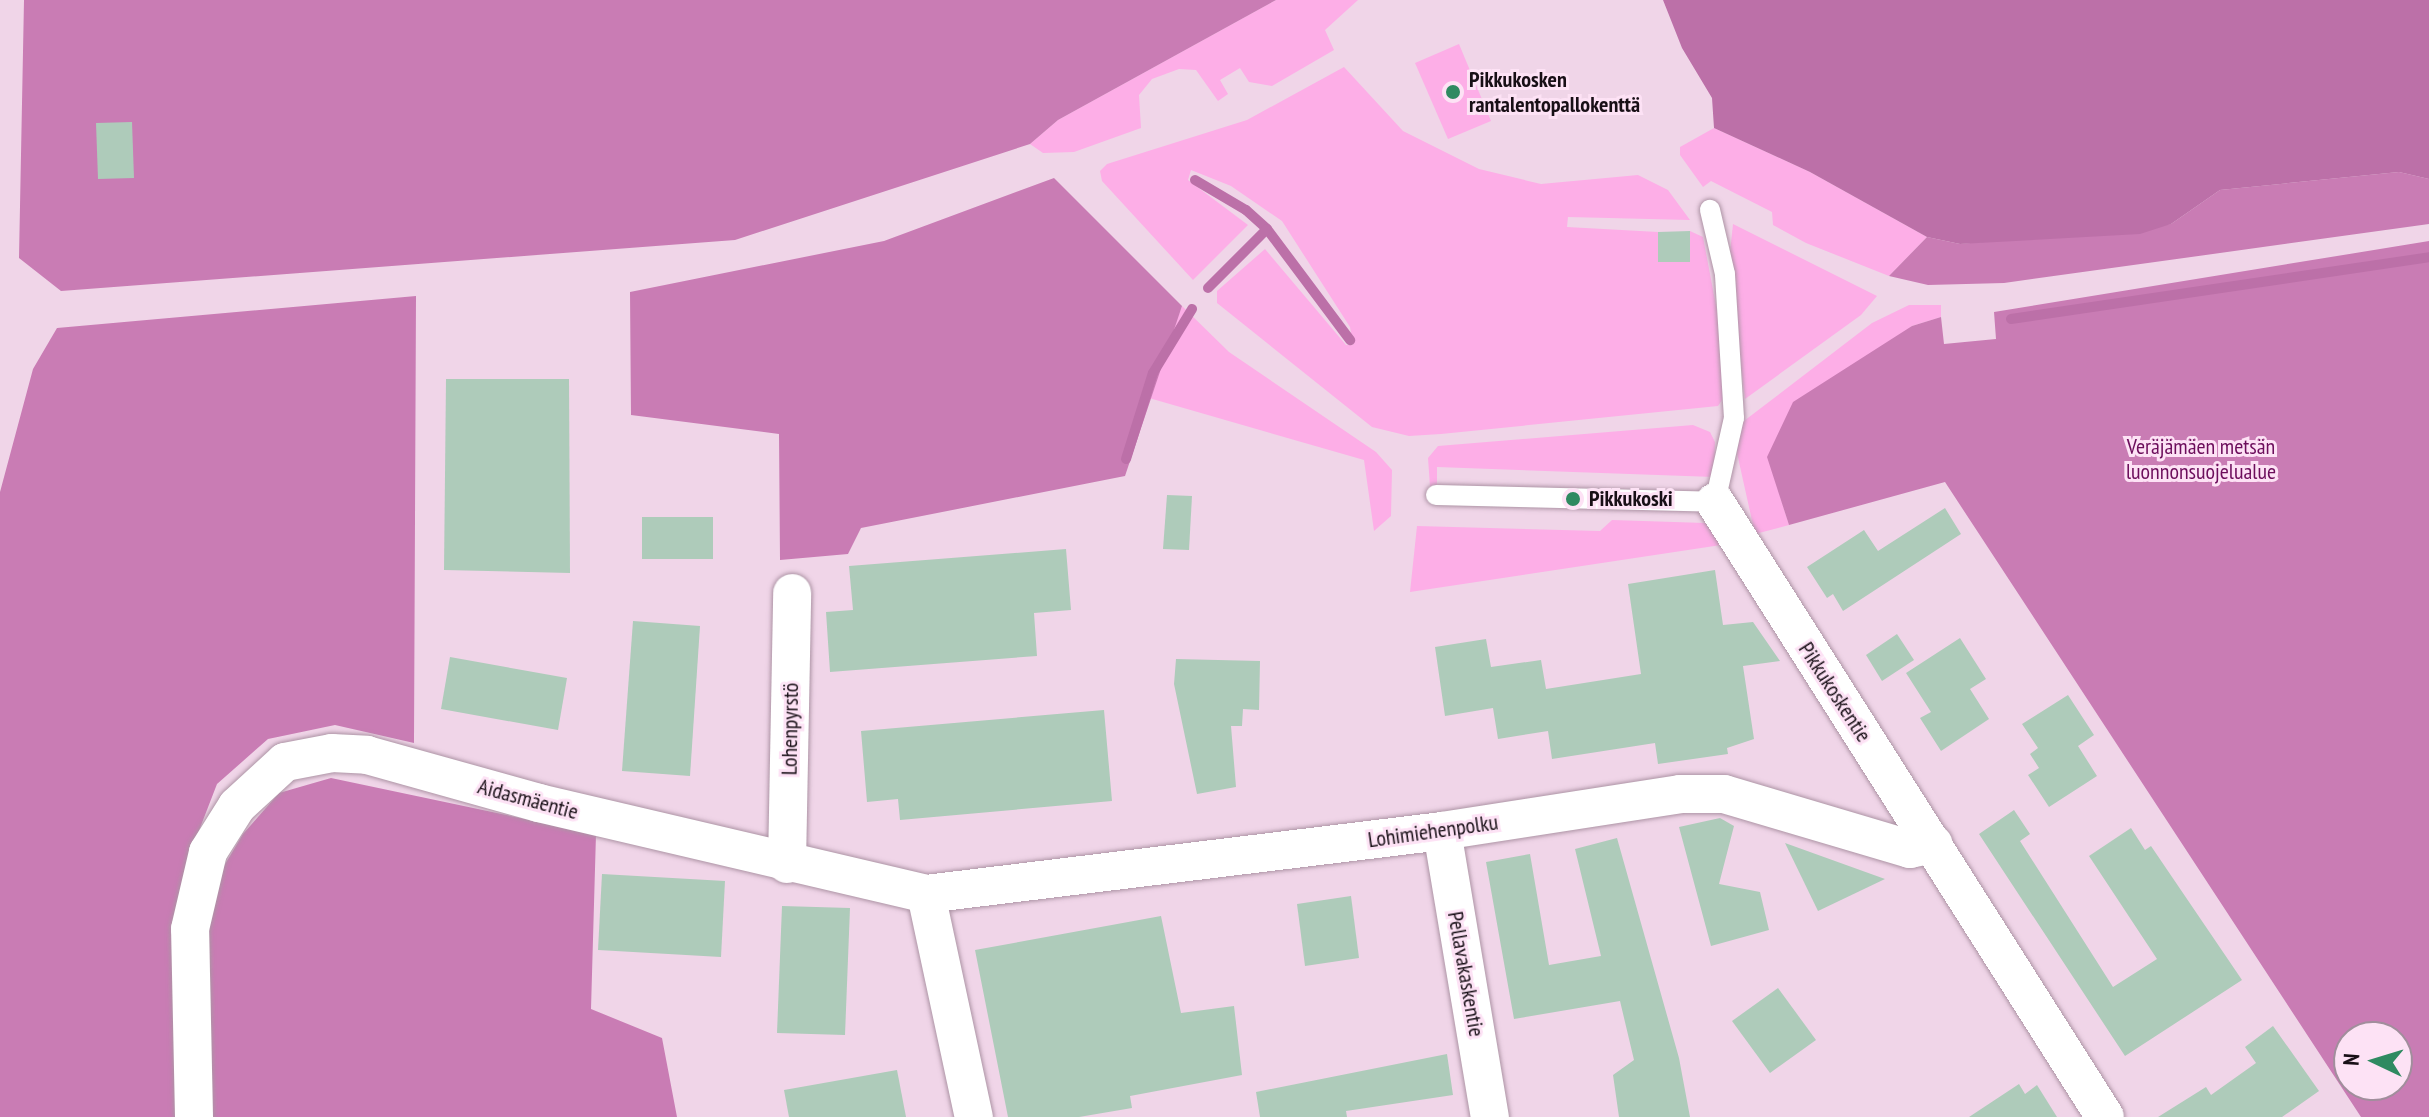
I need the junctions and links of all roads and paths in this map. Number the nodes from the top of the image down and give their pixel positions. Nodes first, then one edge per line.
1 (1710, 210) dead end
2 (1436, 495) dead end
3 (1715, 502) junction
4 (792, 593) dead end
5 (1442, 831) junction
6 (1933, 844) junction
7 (787, 864) junction
8 (926, 894) junction
9 (194, 1117) edge
10 (974, 1117) edge
11 (1490, 1117) edge
12 (2105, 1117) edge

1 - 3 lane
2 - 3 lane
3 - 6 street, Pikkukoskentie
4 - 7 street, Lohenpyrstö
5 - 6 street, Lohimiehenpolku
5 - 8 street, Lohimiehenpolku
5 - 11 street, Pellavakaskentie
6 - 12 street, Pikkukoskentie
7 - 8 street, Aidasmäentie
7 - 9 street, Aidasmäentie
8 - 10 street

